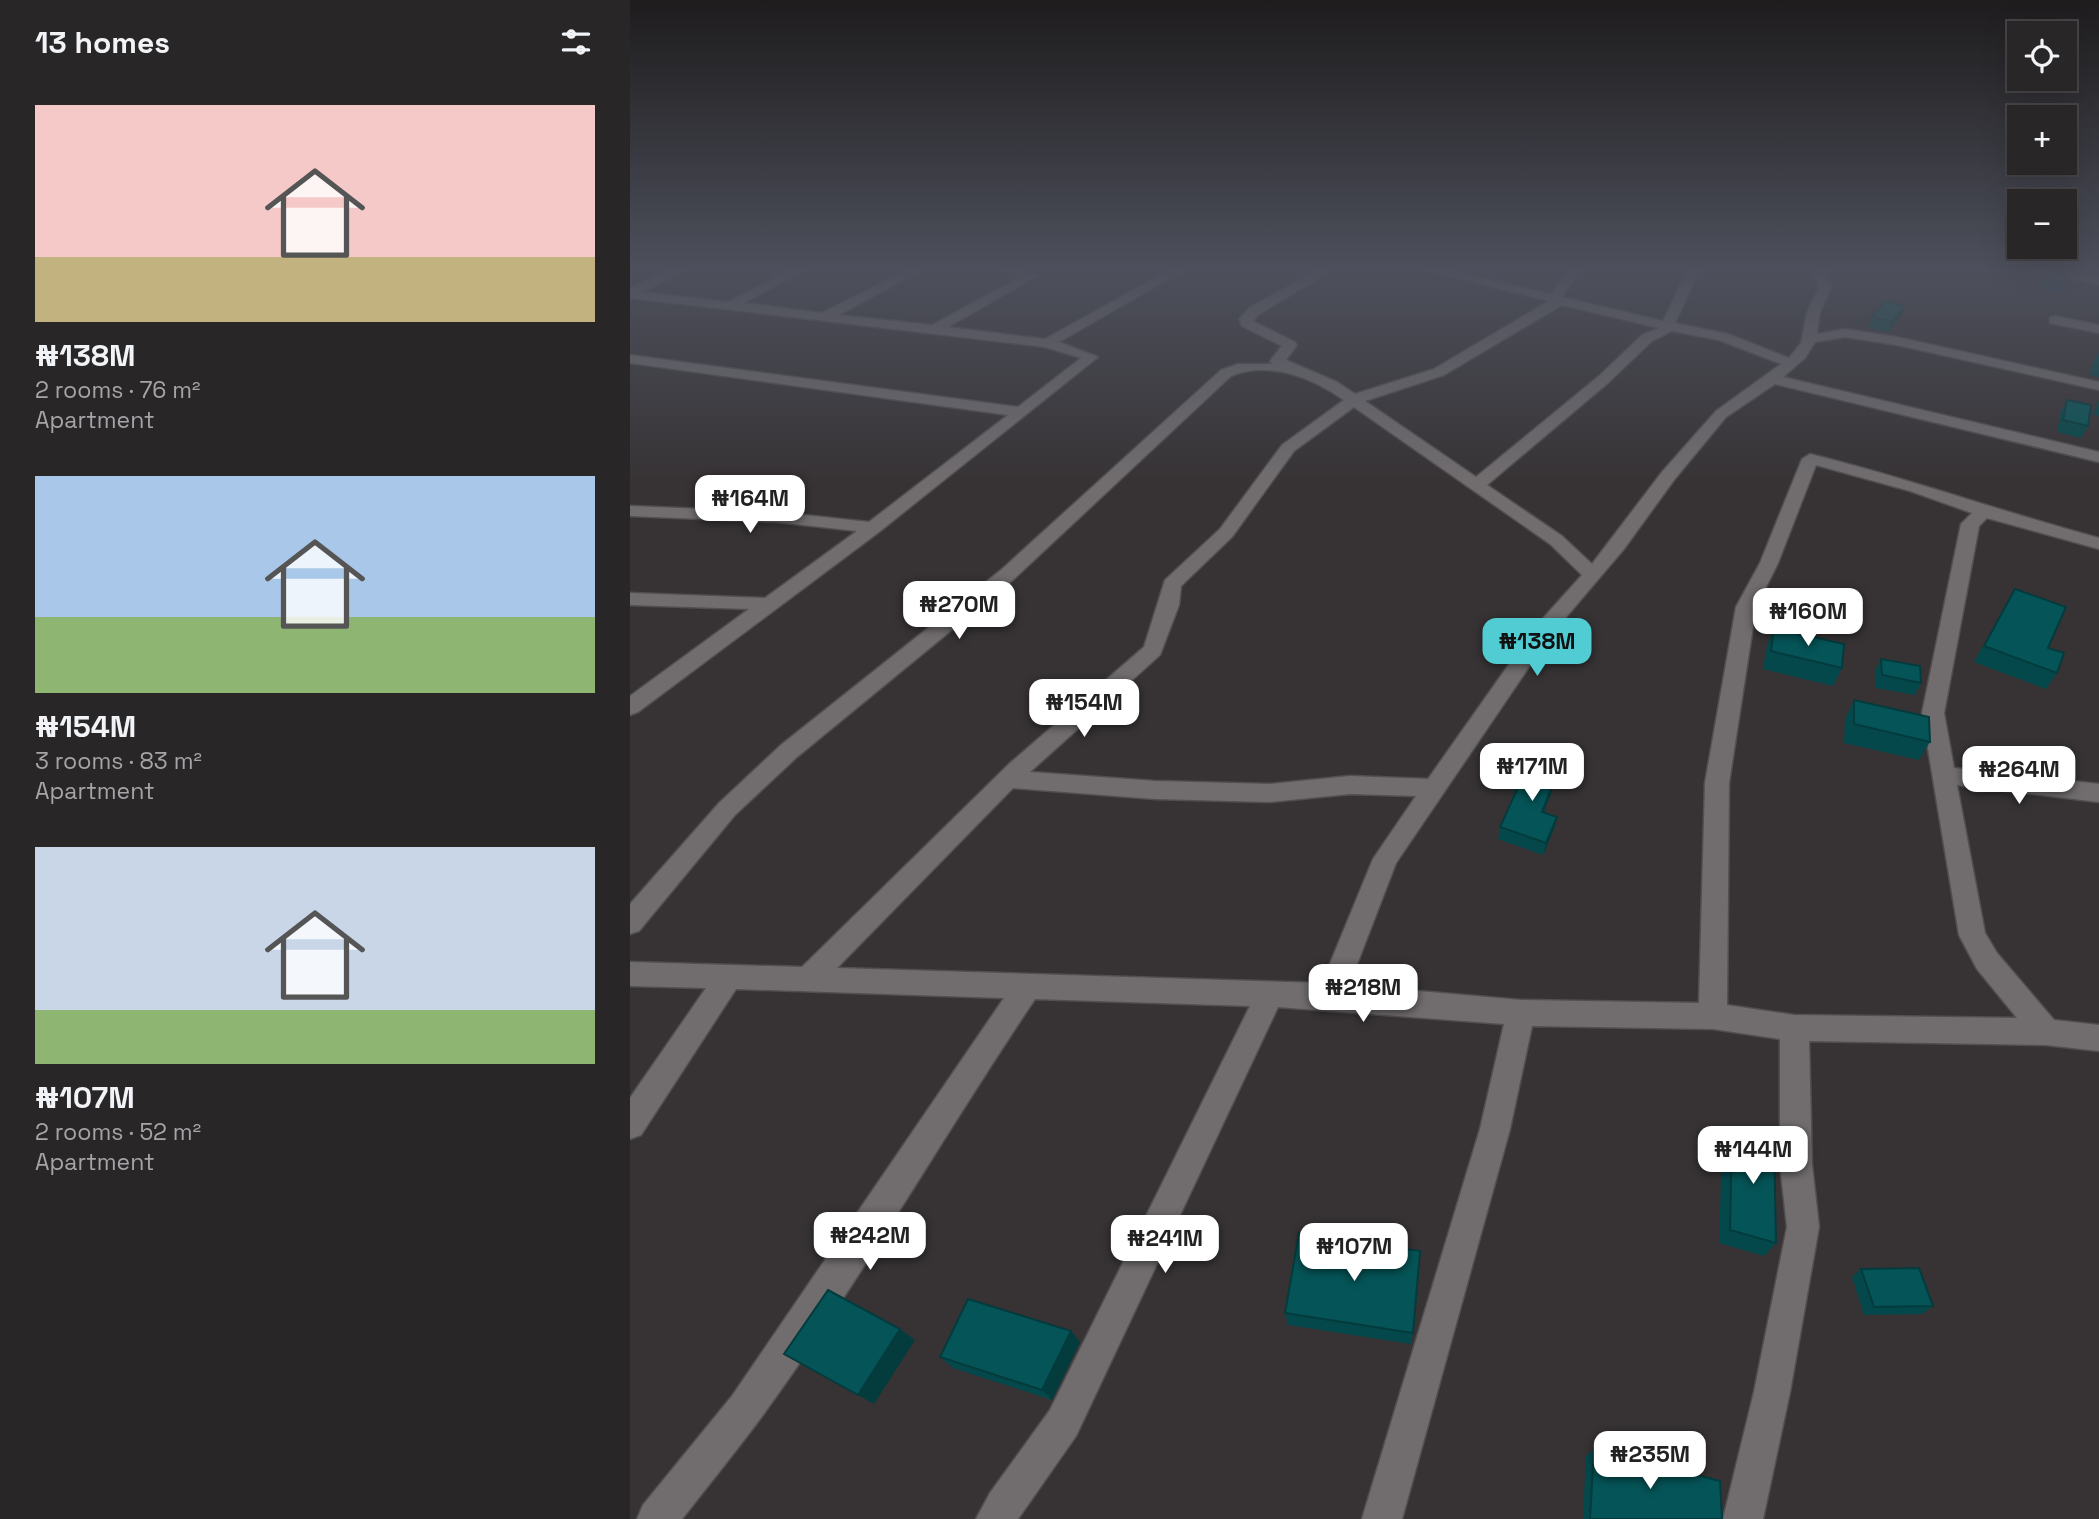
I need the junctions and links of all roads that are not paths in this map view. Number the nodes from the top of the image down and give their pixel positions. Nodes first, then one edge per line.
1 (1022, 340) edge
2 (1053, 340) edge
3 (1280, 340) edge
4 (1492, 340) edge
5 (1645, 340) edge
6 (1730, 340) edge
7 (1809, 340) edge
8 (1888, 340) edge
9 (1047, 343) junction
10 (630, 359) edge
11 (1790, 363) junction
12 (1294, 368) junction
13 (1773, 379) junction
14 (2099, 386) edge
15 (1353, 400) junction
16 (1023, 412) junction
17 (2099, 457) edge
18 (1477, 485) junction
19 (630, 511) edge
20 (1984, 512) junction
21 (873, 528) junction
22 (2099, 544) edge
23 (1592, 574) junction
24 (630, 599) edge
25 (769, 604) junction
26 (630, 707) edge
27 (1944, 775) junction
28 (1008, 779) junction
29 (1435, 789) junction
30 (2099, 793) edge
31 (630, 923) edge
32 (630, 974) edge
33 (729, 977) junction
34 (809, 979) junction
35 (1029, 985) junction
36 (1270, 995) junction
37 (1331, 996) junction
38 (1521, 1013) junction
39 (1713, 1016) junction
40 (1794, 1028) junction
41 (2046, 1032) junction
42 (2099, 1038) edge
43 (630, 1124) edge
44 (657, 1519) edge
45 (996, 1519) edge
46 (1382, 1519) edge
47 (1743, 1519) edge

1 - 9 street
2 - 9 street
3 - 12 street
4 - 15 street
5 - 18 street
6 - 11 street
7 - 11 street
8 - 14 street
9 - 16 street
10 - 16 street
11 - 13 street
12 - 15 street
12 - 31 street
13 - 17 street
13 - 23 street
15 - 18 street
15 - 28 street
16 - 21 street
18 - 23 street
19 - 21 street
20 - 22 street
20 - 27 street
20 - 39 street
21 - 25 street
23 - 29 street
24 - 25 street
25 - 26 street
27 - 30 street
27 - 41 street
28 - 29 street
28 - 34 street
29 - 37 street
32 - 33 street
33 - 34 street
33 - 43 street
34 - 35 street
35 - 36 street
35 - 44 street
36 - 37 street
36 - 45 street
37 - 38 street
38 - 39 street
38 - 46 street
39 - 40 street
40 - 41 street
40 - 47 street
41 - 42 street

